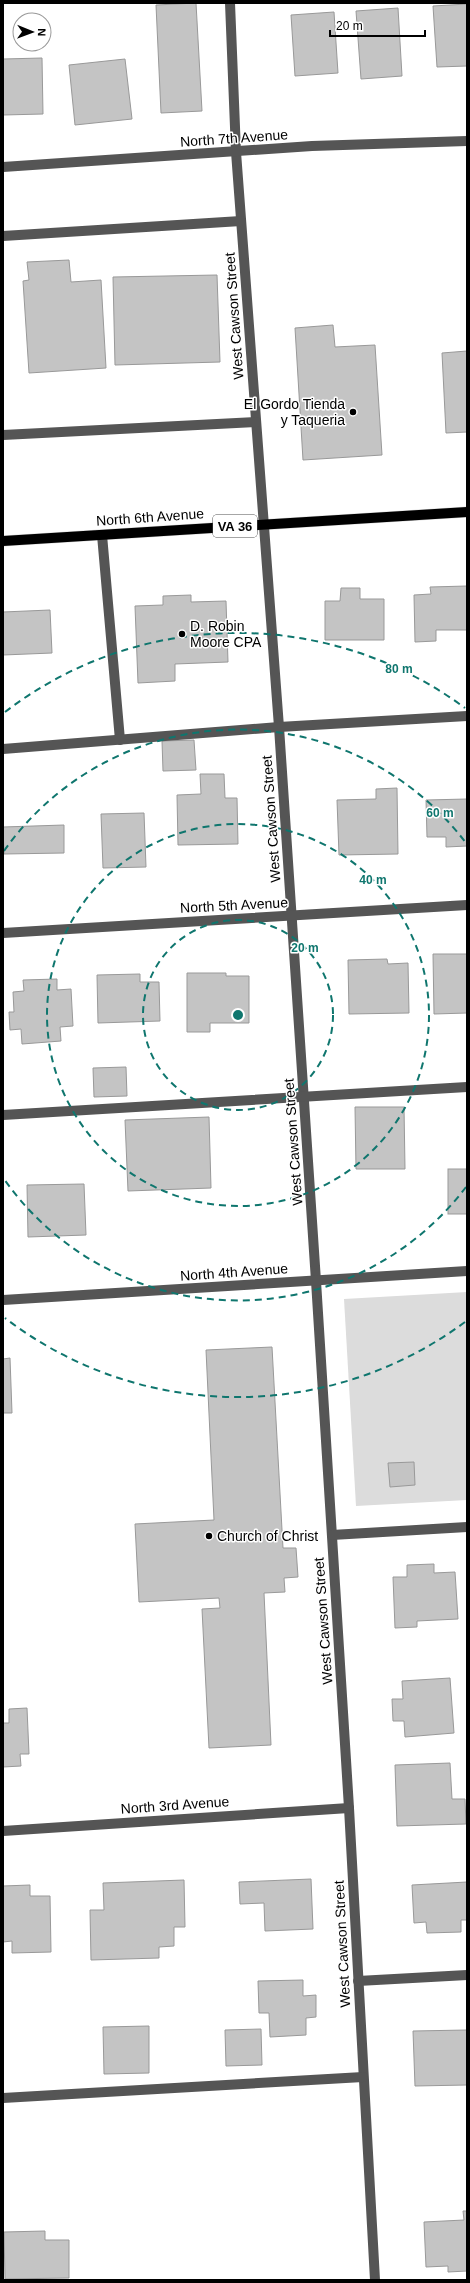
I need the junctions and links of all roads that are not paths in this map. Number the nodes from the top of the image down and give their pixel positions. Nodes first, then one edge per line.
1 (230, 3) edge
2 (467, 141) edge
3 (236, 152) junction
4 (3, 167) edge
5 (241, 221) junction
6 (3, 236) edge
7 (256, 422) junction
8 (3, 435) edge
9 (467, 512) edge
10 (263, 524) junction
11 (102, 535) junction
12 (3, 541) edge
13 (467, 716) edge
14 (279, 727) junction
15 (120, 740) junction
16 (3, 749) edge
17 (467, 905) edge
18 (291, 916) junction
19 (3, 933) edge
20 (467, 1087) edge
21 (304, 1098) junction
22 (3, 1115) edge
23 (467, 1271) edge
24 (316, 1281) junction
25 (3, 1300) edge
26 (467, 1527) edge
27 (332, 1535) junction
28 (349, 1808) junction
29 (3, 1831) edge
30 (467, 1974) edge
31 (358, 1981) junction
32 (363, 2077) junction
33 (3, 2098) edge
34 (375, 2280) edge

1 - 3 street, West Cawson Street
2 - 3 street, North 7th Avenue
3 - 4 street, North 7th Avenue
3 - 5 street, West Cawson Street
5 - 6 street
5 - 7 street, West Cawson Street
7 - 8 street
7 - 10 street, West Cawson Street
9 - 10 main road, North 6th Avenue / VA 36
10 - 11 main road, North 6th Avenue / VA 36
10 - 14 street, West Cawson Street
11 - 12 main road, North 6th Avenue / VA 36
11 - 15 street
13 - 14 street
14 - 15 street
14 - 18 street, West Cawson Street
15 - 16 street
17 - 18 street, North 5th Avenue
18 - 19 street, North 5th Avenue
18 - 21 street, West Cawson Street
20 - 21 street
21 - 22 street
21 - 24 street, West Cawson Street
23 - 24 street, North 4th Avenue
24 - 25 street, North 4th Avenue
24 - 27 street, West Cawson Street
26 - 27 street
27 - 28 street, West Cawson Street
28 - 29 street, North 3rd Avenue
28 - 31 street, West Cawson Street
30 - 31 street
31 - 32 street, West Cawson Street
32 - 33 street
32 - 34 street, West Cawson Street

